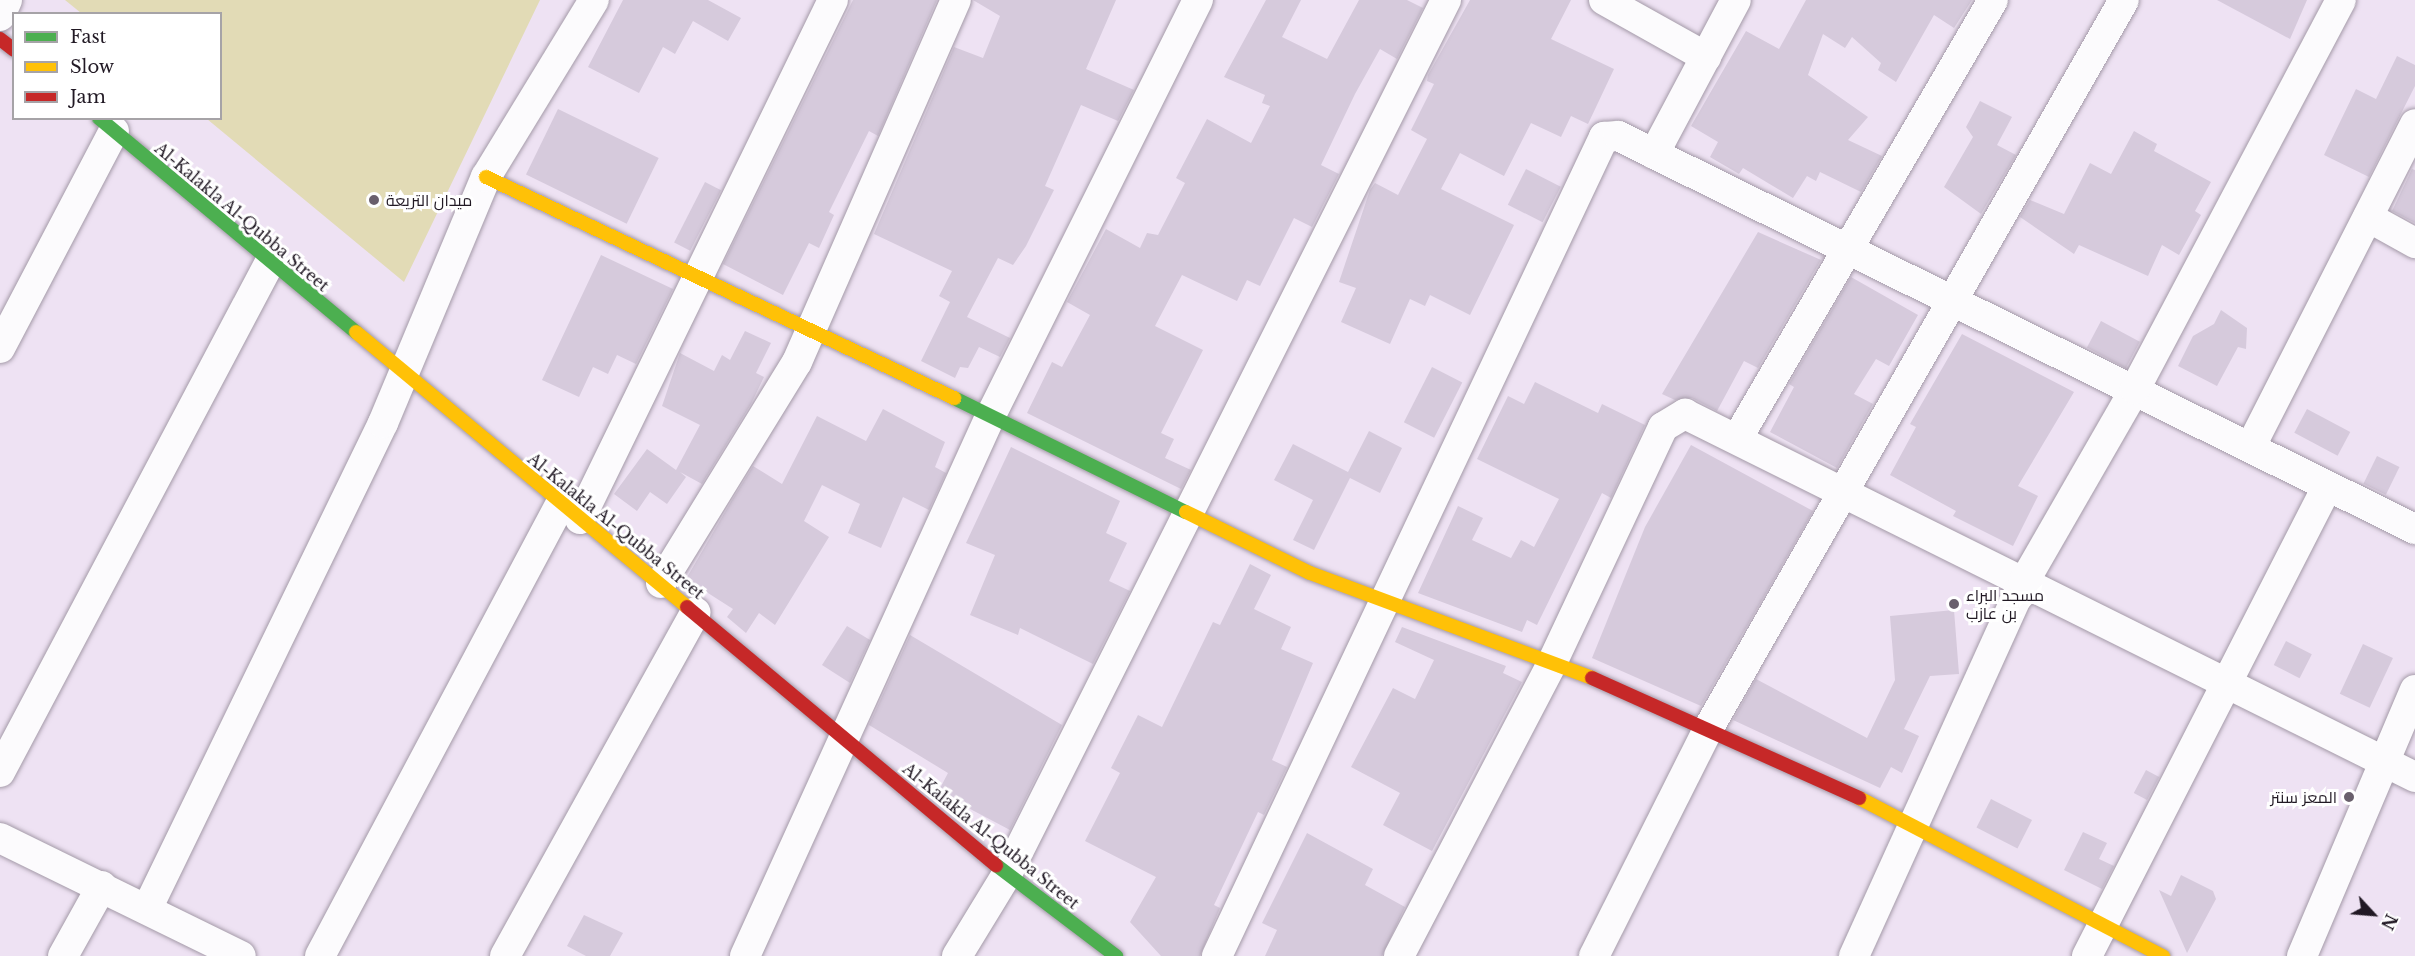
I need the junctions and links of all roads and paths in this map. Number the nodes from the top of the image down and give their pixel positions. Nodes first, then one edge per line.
1 (7, 0) edge
2 (594, 0) edge
3 (833, 0) edge
4 (956, 0) edge
5 (1198, 0) edge
6 (1446, 0) edge
7 (1604, 0) edge
8 (1736, 0) edge
9 (1993, 0) edge
10 (2124, 0) edge
11 (2341, 0) edge
12 (0, 16) edge
13 (0, 39) edge
14 (12, 48) edge
15 (1706, 57) junction
16 (2415, 124) edge
17 (107, 125) edge
18 (1654, 154) junction
19 (486, 177) junction
20 (2368, 217) junction
21 (2415, 243) edge
22 (1847, 247) junction
23 (270, 262) junction
24 (700, 278) junction
25 (1954, 299) junction
26 (813, 329) junction
27 (0, 348) edge
28 (404, 375) junction
29 (2135, 389) junction
30 (990, 417) junction
31 (1737, 439) junction
32 (2251, 446) junction
33 (2327, 487) junction
34 (1844, 492) junction
35 (570, 511) junction
36 (1187, 513) junction
37 (2415, 529) edge
38 (2024, 582) junction
39 (661, 583) junction
40 (1385, 604) junction
41 (696, 612) junction
42 (1551, 665) junction
43 (2229, 683) junction
44 (2415, 690) edge
45 (1708, 729) junction
46 (843, 738) junction
47 (2384, 762) junction
48 (0, 772) edge
49 (2415, 777) edge
50 (1911, 824) junction
51 (0, 838) edge
52 (1007, 874) junction
53 (102, 886) junction
54 (147, 909) junction
55 (2103, 926) junction
56 (195, 946) edge
57 (63, 956) edge
58 (241, 956) edge
59 (320, 956) edge
60 (505, 956) edge
61 (745, 956) edge
62 (957, 956) edge
63 (1116, 956) edge
64 (1217, 956) edge
65 (1399, 956) edge
66 (1594, 956) edge
67 (1854, 956) edge
68 (2087, 956) edge
69 (2163, 956) edge
70 (2302, 956) edge

1 - 12 street
2 - 19 street
3 - 24 street
4 - 26 street
5 - 30 street
6 - 36 street
7 - 15 street
8 - 15 street
9 - 22 street
10 - 25 street
11 - 29 street
13 - 14 street
15 - 18 street
16 - 20 street
17 - 23 street, Al-Kalakla Al-Qubba Street
17 - 27 street
18 - 22 street
18 - 40 street
19 - 24 street
19 - 28 street
20 - 21 street
20 - 32 street
22 - 25 street
22 - 31 street
23 - 28 street, Al-Kalakla Al-Qubba Street
23 - 48 street
24 - 26 street
24 - 35 street
25 - 29 street
25 - 34 street
26 - 30 street
26 - 39 street
28 - 35 street, Al-Kalakla Al-Qubba Street
28 - 54 street
29 - 32 street
29 - 38 street
30 - 36 street
30 - 46 street
31 - 34 street
31 - 42 street
32 - 33 street
33 - 37 street
33 - 43 street
34 - 38 street
34 - 45 street
35 - 39 street, Al-Kalakla Al-Qubba Street
35 - 59 street
36 - 40 street
36 - 52 street
38 - 43 street
38 - 50 street
39 - 41 street, Al-Kalakla Al-Qubba Street
40 - 42 street
40 - 64 street
41 - 46 street, Al-Kalakla Al-Qubba Street
41 - 60 street
42 - 45 street
42 - 65 street
43 - 47 street
43 - 55 street
44 - 47 street
45 - 50 street
45 - 66 street
46 - 52 street, Al-Kalakla Al-Qubba Street
46 - 61 street
47 - 49 street
47 - 70 street
50 - 55 street
50 - 67 street
51 - 53 street
52 - 62 street
52 - 63 street, Al-Kalakla Al-Qubba Street
53 - 54 street
53 - 57 street
54 - 56 street
55 - 68 street
55 - 69 street
56 - 58 street

